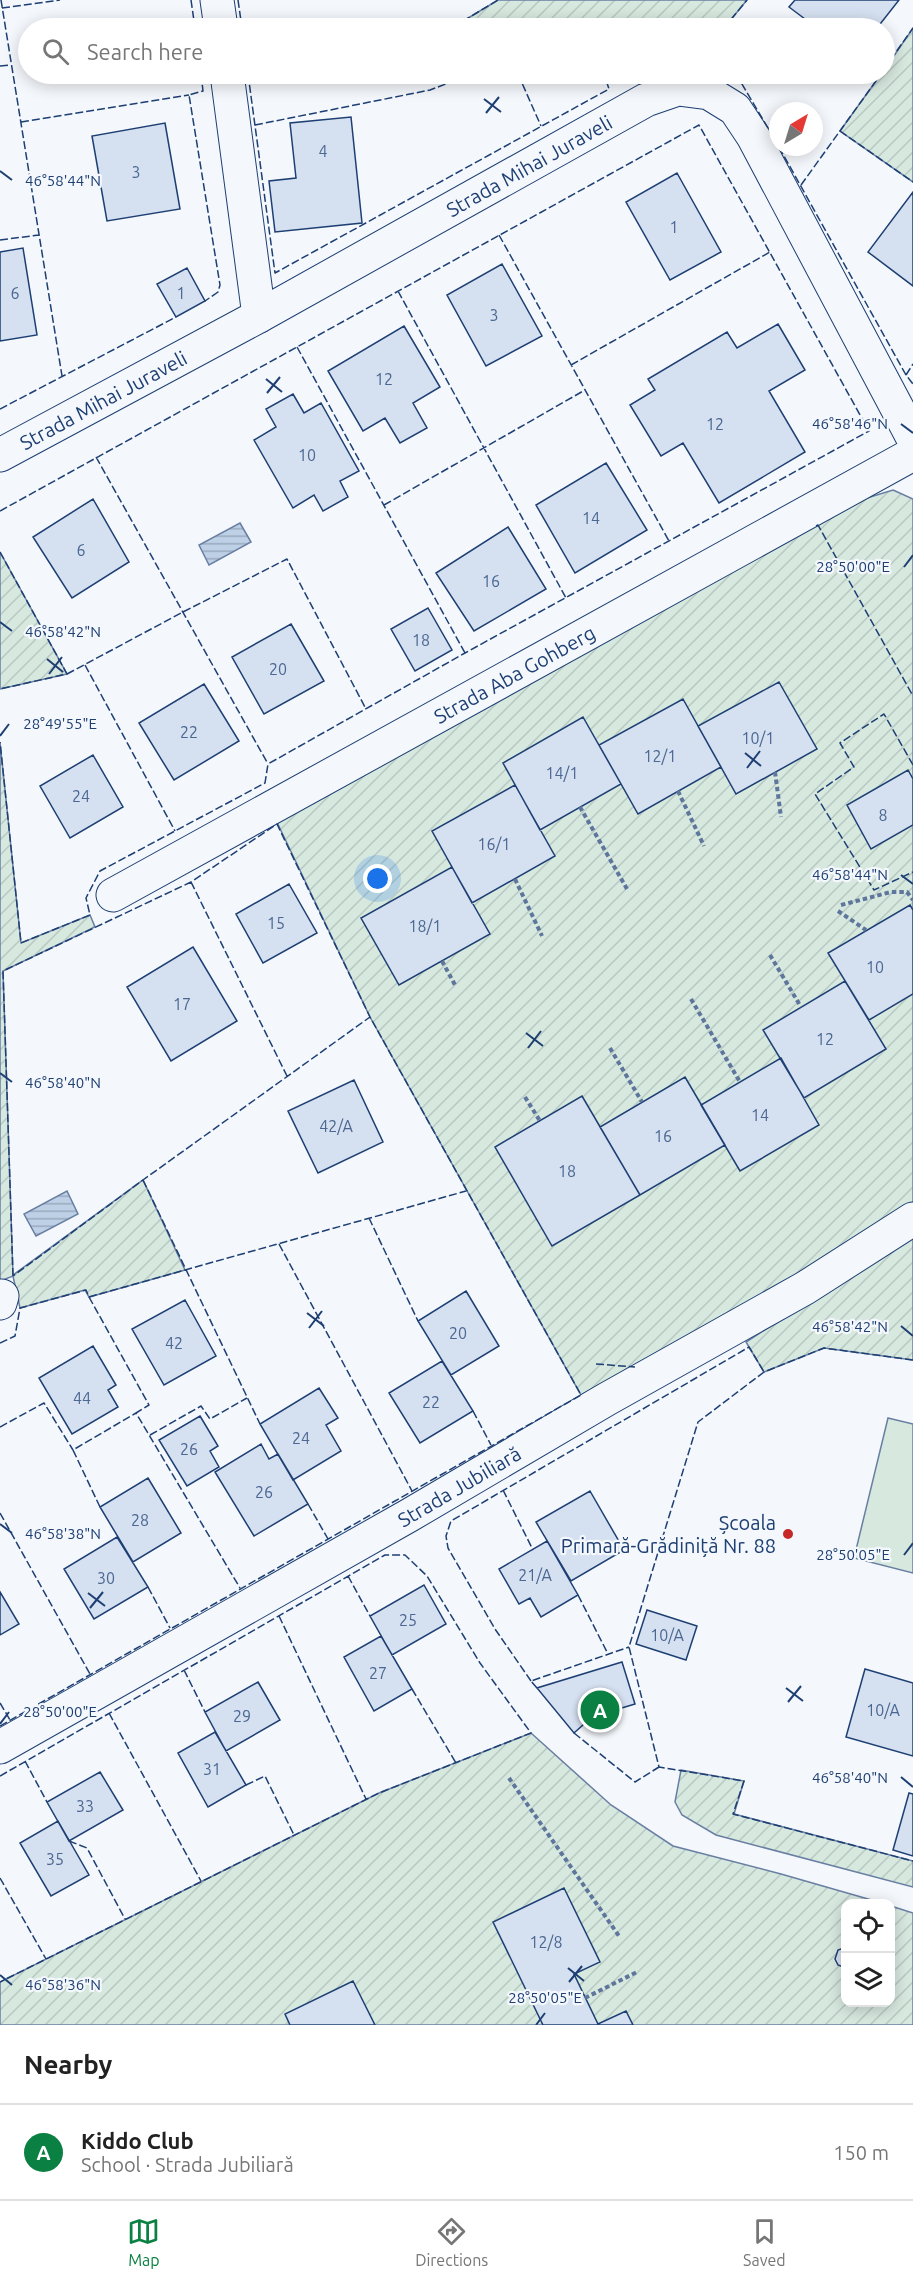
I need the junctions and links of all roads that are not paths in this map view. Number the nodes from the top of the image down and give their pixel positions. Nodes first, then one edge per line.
1 (217, 0) edge
2 (220, 18) edge
3 (228, 84) edge
4 (259, 316) junction
5 (913, 438) edge
6 (913, 454) edge
7 (0, 455) edge
8 (113, 895) dead end
9 (913, 1219) edge
10 (0, 1747) edge

1 - 2 street
3 - 4 street
4 - 5 street, Strada Mihai Juraveli
4 - 7 street, Strada Mihai Juraveli
6 - 8 street, Strada Aba Gohberg
9 - 10 street, Strada Jubiliară

